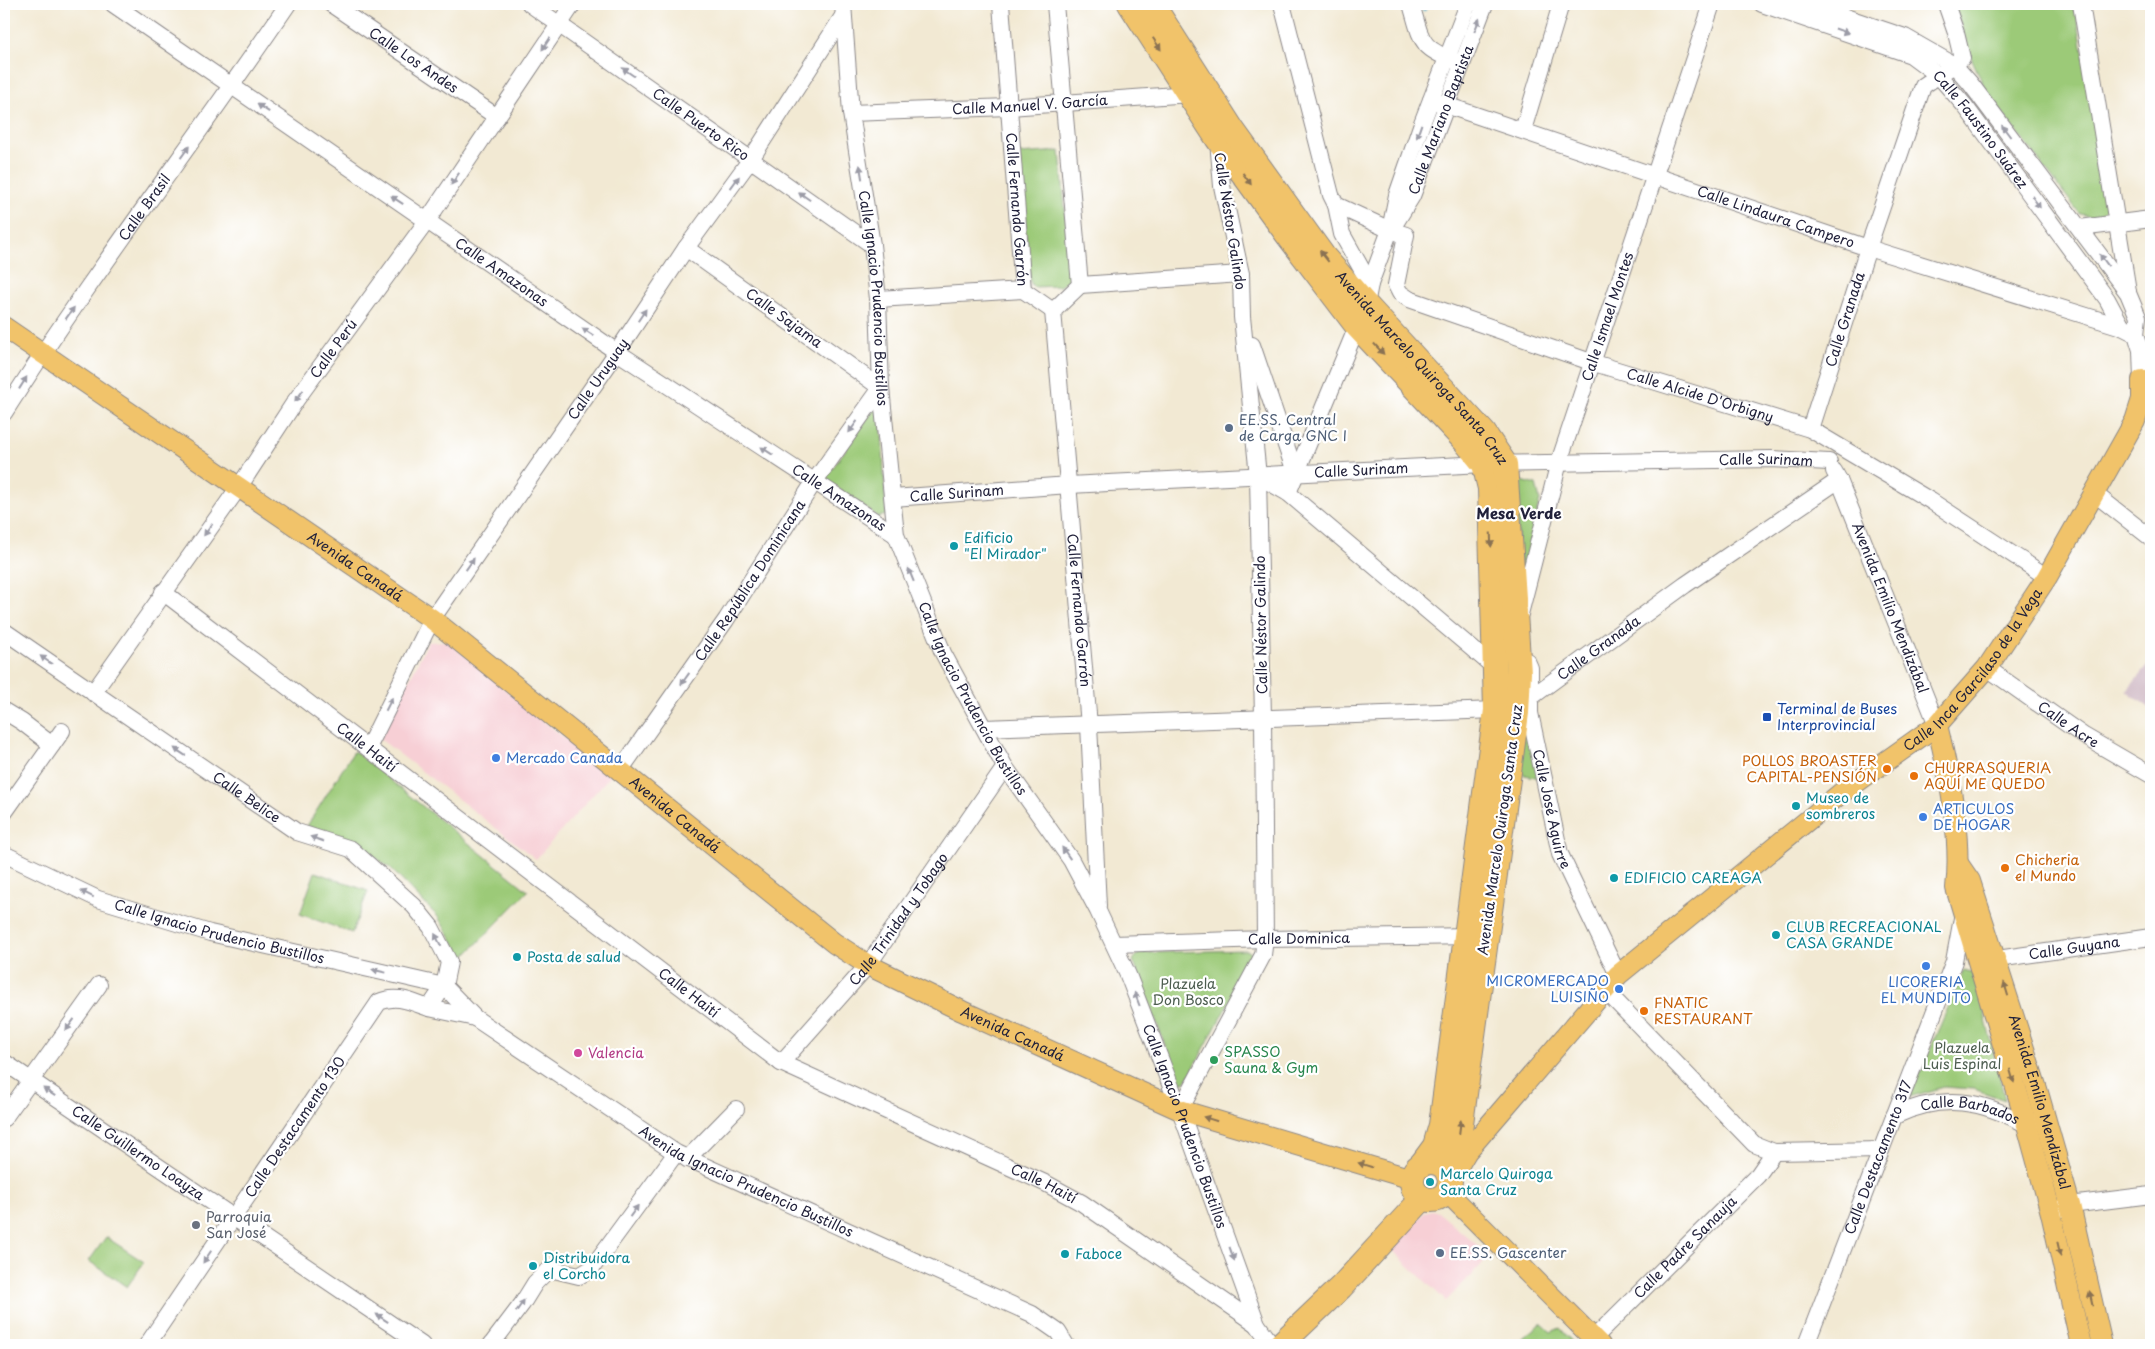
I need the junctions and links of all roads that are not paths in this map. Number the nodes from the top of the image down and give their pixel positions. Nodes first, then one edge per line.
1 (113, 4) edge
2 (288, 4) edge
3 (331, 4) edge
4 (530, 4) edge
5 (573, 4) edge
6 (1001, 4) edge
7 (1055, 4) edge
8 (1130, 4) edge
9 (1152, 4) edge
10 (1282, 4) edge
11 (1411, 4) edge
12 (1468, 4) edge
13 (1485, 4) edge
14 (1561, 4) edge
15 (1712, 4) edge
16 (1762, 4) edge
17 (1946, 4) edge
18 (2081, 4) edge
19 (1809, 8) edge
20 (843, 10) edge
21 (560, 24) junction
22 (1455, 61) junction
23 (1954, 65) junction
24 (1938, 75) junction
25 (232, 87) junction
26 (1197, 88) junction
27 (1439, 102) junction
28 (1064, 103) junction
29 (1008, 107) junction
30 (851, 113) junction
31 (497, 117) junction
32 (1523, 130) junction
33 (1225, 134) junction
34 (751, 159) junction
35 (1655, 177) junction
36 (1336, 205) junction
37 (2151, 219) edge
38 (427, 221) junction
39 (2118, 224) junction
40 (2080, 228) junction
41 (1390, 230) junction
42 (872, 244) junction
43 (686, 248) junction
44 (1868, 248) junction
45 (1241, 274) junction
46 (1080, 285) junction
47 (1023, 290) junction
48 (2128, 293) junction
49 (878, 298) junction
50 (1364, 305) junction
51 (1053, 311) junction
52 (1242, 316) junction
53 (4, 327) edge
54 (2129, 331) junction
55 (617, 352) junction
56 (42, 353) junction
57 (1591, 362) junction
58 (881, 388) junction
59 (2147, 391) edge
60 (4, 412) edge
61 (1810, 429) junction
62 (1839, 446) junction
63 (1559, 462) junction
64 (1829, 462) junction
65 (1494, 464) junction
66 (1296, 475) junction
67 (1258, 476) junction
68 (1839, 480) junction
69 (814, 482) junction
70 (1069, 485) junction
71 (239, 486) junction
72 (1288, 493) junction
73 (2096, 494) junction
74 (893, 498) junction
75 (896, 535) junction
76 (2151, 538) edge
77 (2047, 576) junction
78 (163, 592) junction
79 (432, 619) junction
80 (4, 631) edge
81 (1516, 634) junction
82 (1495, 668) junction
83 (1987, 668) junction
84 (93, 693) junction
85 (1515, 707) junction
86 (4, 711) edge
87 (1263, 718) junction
88 (1937, 724) junction
89 (1089, 725) junction
90 (984, 728) junction
91 (62, 731) dead end
92 (52, 745) junction
93 (368, 748) junction
94 (1005, 767) junction
95 (619, 772) junction
96 (2151, 775) edge
97 (4, 813) edge
98 (4, 854) edge
99 (1959, 864) junction
100 (1098, 911) junction
101 (1964, 911) junction
102 (1476, 936) junction
103 (2151, 937) edge
104 (1265, 939) junction
105 (1114, 944) junction
106 (1997, 959) junction
107 (868, 965) junction
108 (1618, 975) junction
109 (99, 985) dead end
110 (444, 986) junction
111 (1604, 990) junction
112 (429, 1008) junction
113 (475, 1018) junction
114 (4, 1062) edge
115 (781, 1063) junction
116 (30, 1080) junction
117 (736, 1109) dead end
118 (1180, 1110) junction
119 (1894, 1116) junction
120 (4, 1118) edge
121 (2036, 1123) junction
122 (1882, 1150) junction
123 (1774, 1152) junction
124 (681, 1156) junction
125 (1440, 1173) junction
126 (2151, 1195) edge
127 (2070, 1205) junction
128 (2051, 1213) junction
129 (234, 1217) junction
130 (1258, 1324) junction
131 (1596, 1342) edge
132 (147, 1345) edge
133 (422, 1345) edge
134 (491, 1345) edge
135 (1066, 1345) edge
136 (1272, 1345) edge
137 (1280, 1345) edge
138 (1806, 1345) edge
139 (2081, 1345) edge
140 (2102, 1345) edge

1 - 25 street, Calle Amazonas
2 - 25 street, Calle Brasil
3 - 31 street, Calle Los Andes
4 - 21 street, Calle Puerto Rico
5 - 21 street, Calle Perú
6 - 29 street, Calle Fernando Garrón
7 - 28 street
8 -> 26 highway, Avenida Marcelo Quiroga Santa Cruz
9 - 26 highway, Avenida Marcelo Quiroga Santa Cruz
10 - 36 street
11 - 22 street
12 - 22 street, Calle Mariano Baptista
22 -> 13 street, Calle Mariano Baptista
14 - 32 street
15 - 35 street, Calle Ismael Montes
16 - 19 street, Calle Faustino Suárez
17 - 23 street
18 - 39 street
19 - 23 street, Calle Faustino Suárez
19 -> 24 street, Calle Faustino Suárez
20 - 30 street, Calle Ignacio Prudencio Bustillos
20 - 34 street, Calle Uruguay
21 -> 31 street, Calle Perú
34 -> 21 street, Calle Puerto Rico
22 - 27 street, Calle Mariano Baptista
23 - 24 street, Calle Granada
40 -> 23 street, Calle Faustino Suárez
24 - 44 street, Calle Granada
24 -> 54 street, Calle Faustino Suárez
38 -> 25 street, Calle Amazonas
56 -> 25 street, Calle Brasil
26 - 28 street, Calle Manuel V. García
26 - 33 highway, Avenida Marcelo Quiroga Santa Cruz
27 - 32 street, Calle Lindaura Campero
27 - 41 street, Calle Mariano Baptista
28 - 29 street, Calle Manuel V. García
28 - 46 street
29 - 30 street, Calle Manuel V. García
29 - 47 street, Calle Fernando Garrón
42 -> 30 street, Calle Ignacio Prudencio Bustillos
31 -> 38 street, Calle Perú
32 - 35 street, Calle Lindaura Campero
33 - 45 street, Calle Néstor Galindo
33 - 50 highway, Avenida Marcelo Quiroga Santa Cruz
42 -> 34 street, Calle Puerto Rico
43 -> 34 street, Calle Uruguay
35 - 44 street, Calle Lindaura Campero
35 - 57 street, Calle Ismael Montes
36 - 41 street
36 - 50 street
37 - 39 street
55 -> 38 street, Calle Amazonas
38 -> 71 street, Calle Perú
39 - 40 street
39 - 48 street
48 -> 40 street, Calle Faustino Suárez
41 - 50 street, Calle Mariano Baptista
41 - 57 street, Calle Alcide D'Orbigny
42 - 49 street, Calle Ignacio Prudencio Bustillos
55 -> 43 street, Calle Uruguay
43 - 58 street, Calle Sajama
44 - 54 street, Calle Lindaura Campero
44 - 61 street, Calle Granada
45 - 46 street
45 - 52 street, Calle Néstor Galindo
46 - 51 street
47 - 49 street
47 - 51 street, Calle Fernando Garrón
48 - 54 street, Calle Faustino Suárez
49 - 58 street, Calle Ignacio Prudencio Bustillos
50 - 65 highway, Avenida Marcelo Quiroga Santa Cruz
50 - 66 street, Calle Mariano Baptista
51 - 70 street, Calle Fernando Garrón
52 - 66 street
52 - 67 street, Calle Néstor Galindo
53 - 56 main road, Avenida Canadá
54 - 59 street, Calle Faustino Suárez
69 -> 55 street, Calle Amazonas
79 -> 55 street, Calle Uruguay
60 -> 56 street, Calle Brasil
56 - 71 main road, Avenida Canadá
57 - 61 street, Calle Alcide D'Orbigny
57 - 63 street, Calle Ismael Montes
58 -> 69 street, Calle República Dominicana
58 - 74 street, Calle Ignacio Prudencio Bustillos
59 - 73 main road, Calle Inca Garcilaso de la Vega
61 - 62 street, Calle Alcide D'Orbigny
62 - 64 street
62 - 77 street, Calle Alcide D'Orbigny
63 - 64 street, Calle Surinam
63 - 65 street, Calle Surinam
63 - 81 street, Calle Ismael Montes
64 - 68 street, Avenida Emilio Mendizábal
65 - 66 street, Calle Surinam
65 - 81 highway, Avenida Marcelo Quiroga Santa Cruz
65 -> 82 highway, Avenida Marcelo Quiroga Santa Cruz
66 - 67 street, Calle Surinam
66 - 72 street, Calle Mariano Baptista
67 - 70 street, Calle Surinam
67 - 72 street
67 - 87 street, Calle Néstor Galindo
68 - 85 street, Calle Granada
68 - 88 street, Avenida Emilio Mendizábal
69 - 75 street, Calle Amazonas
69 -> 95 street, Calle República Dominicana
70 - 74 street, Calle Surinam
70 - 89 street, Calle Fernando Garrón
71 -> 78 street, Calle Perú
71 - 79 main road, Avenida Canadá
72 - 82 street
73 - 76 street
73 - 77 main road, Calle Inca Garcilaso de la Vega
74 - 75 street, Calle Ignacio Prudencio Bustillos
90 -> 75 street, Calle Ignacio Prudencio Bustillos
77 - 83 main road, Calle Inca Garcilaso de la Vega
78 - 84 street, Calle Perú
78 - 93 street, Calle Haití
93 -> 79 street, Calle Uruguay
79 - 95 main road, Avenida Canadá
84 -> 80 street, Calle Belice
81 - 85 highway, Avenida Marcelo Quiroga Santa Cruz
82 - 85 highway, Avenida Marcelo Quiroga Santa Cruz
83 - 88 main road, Calle Inca Garcilaso de la Vega
83 - 96 street, Calle Acre
110 -> 84 street, Calle Belice
85 - 87 street
85 - 102 highway, Avenida Marcelo Quiroga Santa Cruz
85 - 108 street, Calle José Aguirre
86 - 92 street
87 - 89 street
87 - 104 street, Calle Néstor Galindo
88 - 99 main road, Avenida Emilio Mendizábal
88 - 108 main road, Calle Inca Garcilaso de la Vega
89 - 90 street
89 - 100 street, Calle Fernando Garrón
90 - 94 street, Calle Ignacio Prudencio Bustillos
91 - 92 street
92 - 97 street
93 - 115 street, Calle Haití
100 -> 94 street, Calle Ignacio Prudencio Bustillos
94 - 107 street, Calle Trinidad y Tobago
95 - 107 main road, Avenida Canadá
110 -> 98 street, Calle Ignacio Prudencio Bustillos
99 - 101 main road, Avenida Emilio Mendizábal
99 - 106 main road, Avenida Emilio Mendizábal
100 - 105 street, Calle Ignacio Prudencio Bustillos
101 - 119 street, Calle Destacamento 317
101 -> 121 main road, Avenida Emilio Mendizábal
102 - 104 street, Calle Dominica
125 -> 102 highway, Avenida Marcelo Quiroga Santa Cruz
102 - 125 highway, Avenida Marcelo Quiroga Santa Cruz
103 - 106 street, Calle Guyana
104 - 105 street, Calle Dominica
104 - 118 street, Calle Néstor Galindo
118 -> 105 street, Calle Ignacio Prudencio Bustillos
121 -> 106 main road, Avenida Emilio Mendizábal
107 - 115 street, Calle Trinidad y Tobago
107 - 118 main road, Avenida Canadá
108 - 111 main road, Calle Inca Garcilaso de la Vega
109 -> 116 street
110 - 112 street
110 - 113 street, Avenida Ignacio Prudencio Bustillos
111 - 123 street
111 - 125 main road, Calle Inca Garcilaso de la Vega
112 - 113 street, Calle Destacamento 130
112 - 129 street, Calle Destacamento 130
113 - 124 street, Avenida Ignacio Prudencio Bustillos
114 - 116 street, Calle Guillermo Loayza
115 - 130 street, Calle Haití
116 - 120 street
129 -> 116 street, Calle Guillermo Loayza
117 - 124 street
125 -> 118 main road, Avenida Canadá
118 -> 130 street, Calle Ignacio Prudencio Bustillos
119 - 121 street, Calle Barbados
119 - 122 street, Calle Destacamento 317
121 - 127 main road, Avenida Emilio Mendizábal
121 - 128 main road, Avenida Emilio Mendizábal
122 - 123 street
122 - 138 street, Calle Destacamento 317
123 - 131 street, Calle Padre Sanauja
134 -> 124 street
124 - 135 street, Avenida Ignacio Prudencio Bustillos
125 - 131 main road
125 - 137 highway
126 - 127 street
127 - 128 street
140 -> 127 main road, Avenida Emilio Mendizábal
128 -> 139 main road, Avenida Emilio Mendizábal
129 -> 132 street, Calle Destacamento 130
133 -> 129 street, Calle Guillermo Loayza
130 - 136 street, Calle Ignacio Prudencio Bustillos

